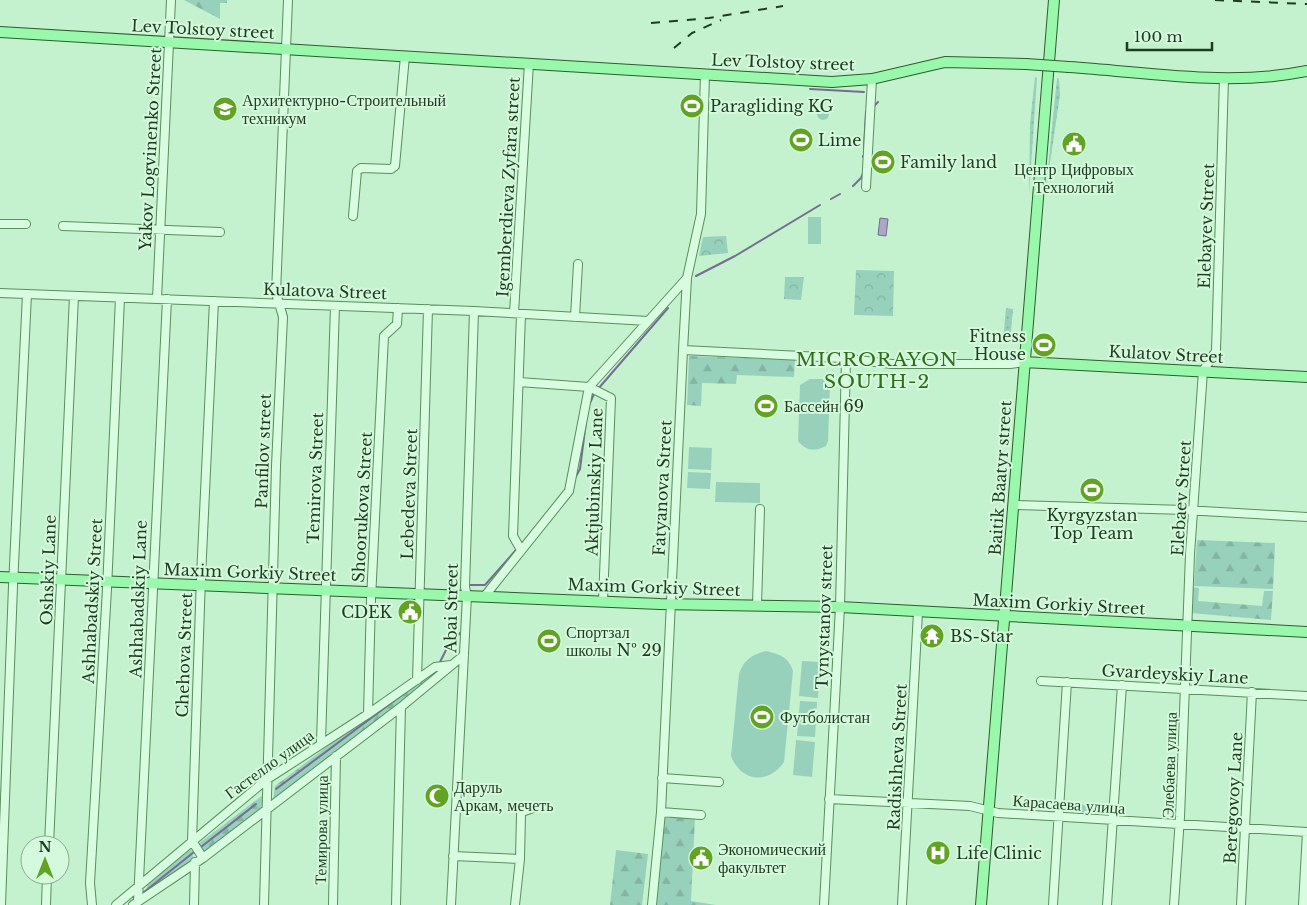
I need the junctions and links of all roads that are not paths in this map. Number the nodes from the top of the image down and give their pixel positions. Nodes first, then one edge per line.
1 (171, 0) edge
2 (288, 0) edge
3 (1048, 0) edge
4 (1054, 0) edge
5 (0, 32) edge
6 (169, 42) junction
7 (286, 49) junction
8 (1049, 53) junction
9 (405, 56) junction
10 (529, 63) junction
11 (1307, 71) edge
12 (705, 74) junction
13 (1224, 78) junction
14 (872, 79) junction
15 (866, 187) dead end
16 (353, 216) dead end
17 (0, 224) edge
18 (26, 224) dead end
19 (63, 226) dead end
20 (160, 230) junction
21 (220, 232) dead end
22 (578, 264) dead end
23 (687, 278) junction
24 (0, 293) edge
25 (27, 294) junction
26 (74, 296) junction
27 (120, 298) junction
28 (156, 299) junction
29 (167, 299) junction
30 (214, 301) junction
31 (280, 304) junction
32 (335, 306) junction
33 (398, 308) junction
34 (428, 309) junction
35 (474, 311) junction
36 (518, 313) junction
37 (575, 317) junction
38 (648, 321) junction
39 (683, 350) junction
40 (846, 359) junction
41 (1024, 362) junction
42 (1203, 371) junction
43 (1307, 376) edge
44 (519, 382) junction
45 (589, 386) junction
46 (1013, 505) junction
47 (760, 510) dead end
48 (1194, 511) junction
49 (1307, 517) edge
50 (521, 550) junction
51 (0, 577) edge
52 (13, 577) junction
53 (61, 579) junction
54 (108, 581) junction
55 (152, 583) junction
56 (200, 585) junction
57 (273, 588) junction
58 (325, 590) junction
59 (371, 592) junction
60 (420, 594) junction
61 (467, 596) junction
62 (484, 597) junction
63 (602, 601) junction
64 (669, 604) junction
65 (757, 605) junction
66 (840, 607) junction
67 (918, 612) junction
68 (1003, 616) junction
69 (1188, 626) junction
70 (1307, 632) edge
71 (464, 655) junction
72 (451, 665) junction
73 (417, 680) junction
74 (1041, 681) dead end
75 (1067, 682) junction
76 (1122, 685) junction
77 (1186, 688) junction
78 (1252, 692) junction
79 (1307, 696) edge
80 (401, 707) junction
81 (368, 714) junction
82 (321, 742) junction
83 (336, 756) junction
84 (662, 778) junction
85 (266, 780) junction
86 (719, 782) dead end
87 (830, 799) junction
88 (908, 801) junction
89 (533, 808) dead end
90 (266, 809) junction
91 (661, 812) junction
92 (988, 812) junction
93 (700, 815) dead end
94 (1058, 817) junction
95 (1113, 820) junction
96 (1180, 824) junction
97 (1245, 828) junction
98 (1307, 832) edge
99 (49, 835) edge
100 (192, 841) junction
101 (453, 856) junction
102 (203, 858) junction
103 (520, 859) junction
104 (195, 862) junction
105 (47, 885) edge
106 (141, 885) junction
107 (136, 903) edge
108 (1, 905) edge
109 (46, 905) edge
110 (92, 905) edge
111 (116, 905) edge
112 (194, 905) edge
113 (264, 905) edge
114 (333, 905) edge
115 (396, 905) edge
116 (451, 905) edge
117 (515, 905) edge
118 (652, 905) edge
119 (824, 905) edge
120 (902, 905) edge
121 (982, 905) edge
122 (1053, 905) edge
123 (1107, 905) edge
124 (1174, 905) edge
125 (1241, 905) edge
126 (1303, 905) edge

1 - 6 street, Yakov Logvinenko Street
2 - 7 street, Panfilov street
3 - 8 main road, Baitik Baatyr street
4 - 8 main road, Baitik Baatyr street
5 - 6 main road, Lev Tolstoy street
6 - 7 main road, Lev Tolstoy street
6 - 20 street, Yakov Logvinenko Street
7 - 9 main road, Lev Tolstoy street
7 - 31 street, Panfilov street
8 - 41 main road, Baitik Baatyr street
9 - 10 main road, Lev Tolstoy street
9 - 16 street
10 - 12 main road, Lev Tolstoy street
10 - 36 street, Igemberdieva Zyfara street
11 - 13 main road, Lev Tolstoy street
12 - 14 main road, Lev Tolstoy street
12 - 23 street, Fatyanova Street
13 - 14 main road, Lev Tolstoy street, bridge
13 - 42 street, Elebayev Street
14 - 15 street
17 - 18 street
19 - 20 street
20 - 21 street
20 - 28 street, Yakov Logvinenko Street
22 - 37 street
23 - 38 street
23 - 39 street, Fatyanova Street
24 - 25 street, Kulatova Street
25 - 26 street, Kulatova Street
25 - 52 street
26 - 27 street, Kulatova Street
26 - 53 street, Oshskiy Lane
27 - 28 street, Kulatova Street
27 - 54 street, Ashhabadskiy Street
28 - 29 street, Kulatova Street
29 - 30 street, Kulatova Street
29 - 55 street, Ashhabadskiy Lane
30 - 31 street, Kulatova Street
30 - 56 street, Chehova Street
31 - 32 street, Kulatova Street
31 - 57 street, Panfilov street
32 - 33 street, Kulatova Street
32 - 58 street, Temirova Street
33 - 34 street, Kulatova Street
33 - 59 street, Shoorukova Street
34 - 35 street, Kulatova Street
34 - 60 street, Lebedeva Street
35 - 36 street, Kulatova Street
35 - 61 street, Abai Street
36 - 37 street, Kulatova Street
36 - 44 street, Igemberdieva Zyfara street
37 - 38 street, Kulatova Street
38 - 45 street
39 - 40 street
39 - 64 street, Fatyanova Street
40 - 41 street
40 - 66 street, Tynystanov street
41 - 42 main road, Kulatov Street
41 - 46 main road, Baitik Baatyr street
42 - 43 main road, Kulatov Street
42 - 48 street, Elebaev Street
44 - 45 street, Aktjubinskiy Lane
44 - 50 street, Igemberdieva Zyfara street
45 - 50 street
45 - 63 street, Aktjubinskiy Lane
46 - 48 street
46 - 68 main road, Baitik Baatyr street
47 - 65 street
48 - 49 street
48 - 69 street, Elebaev Street
50 - 62 street
51 - 52 main road, Maxim Gorkiy Street
52 - 53 main road, Maxim Gorkiy Street
52 - 108 street
53 - 54 main road, Maxim Gorkiy Street
53 - 99 street, Oshskiy Lane
54 - 55 main road, Maxim Gorkiy Street
54 - 110 street, Ashhabadskiy Street
55 - 56 main road, Maxim Gorkiy Street
55 - 106 street, Ashhabadskiy Lane
56 - 57 main road, Maxim Gorkiy Street
56 - 100 street, Chehova Street
57 - 58 main road, Maxim Gorkiy Street
57 - 85 street, Panfilov street
58 - 59 main road, Maxim Gorkiy Street
58 - 82 street, Temirova Street
59 - 60 main road, Maxim Gorkiy Street
59 - 81 street, Shoorukova Street
60 - 61 main road, Maxim Gorkiy Street
60 - 73 street, Lebedeva Street
61 - 62 main road, Maxim Gorkiy Street
61 - 71 street, Abai Street
62 - 63 main road, Maxim Gorkiy Street
63 - 64 main road, Maxim Gorkiy Street
64 - 65 main road, Maxim Gorkiy Street
64 - 84 street, Fatyanova Street
65 - 66 main road, Maxim Gorkiy Street
66 - 67 main road, Maxim Gorkiy Street
66 - 87 street, Tynystanov street
67 - 68 main road, Maxim Gorkiy Street
67 - 88 street, Radishheva Street
68 - 69 main road, Maxim Gorkiy Street
68 - 92 main road, Baitik Baatyr street
69 - 70 main road, Maxim Gorkiy Street
69 - 77 street, Элебаева улица
71 - 72 street, Гастелло улица
71 - 101 street, Abai Street
72 - 73 street, Гастелло улица
72 - 80 street, Гастелло улица
73 - 81 street, Гастелло улица
74 - 75 street, Gvardeyskiy Lane
75 - 76 street, Gvardeyskiy Lane
75 - 94 street
76 - 77 street, Gvardeyskiy Lane
76 - 95 street
77 - 78 street, Gvardeyskiy Lane
77 - 96 street, Элебаева улица
78 - 79 street, Gvardeyskiy Lane
78 - 97 street, Beregovoy Lane
80 - 83 street, Гастелло улица
80 - 115 street
81 - 82 street, Гастелло улица
82 - 85 street, Гастелло улица
83 - 90 street, Гастелло улица
83 - 114 street, Темирова улица
84 - 86 street
84 - 91 street, Fatyanova Street
85 - 90 street, Panfilov street
85 - 100 street, Гастелло улица
87 - 88 street, Карасаева улица
87 - 119 street, Tynystanov street
88 - 92 street, Карасаева улица
88 - 120 street, Radishheva Street
89 - 103 street
90 - 102 street, Гастелло улица
90 - 113 street, Panfilov street
91 - 93 street
91 - 118 street, Fatyanova Street
92 - 94 street, Карасаева улица
92 - 121 main road, Baitik Baatyr street
94 - 95 street, Карасаева улица
94 - 122 street
95 - 96 street, Карасаева улица
95 - 123 street
96 - 97 street, Карасаева улица
96 - 124 street, Элебаева улица
97 - 98 street, Карасаева улица
97 - 125 street, Beregovoy Lane
98 - 126 street
100 - 102 street
100 - 106 street, Гастелло улица
101 - 103 street
101 - 116 street, Abai Street
102 - 104 street, Гастелло улица
103 - 117 street
104 - 107 street, Гастелло улица
104 - 112 street
105 - 109 street
106 - 107 street, Ashhabadskiy Lane
106 - 111 street, Гастелло улица

